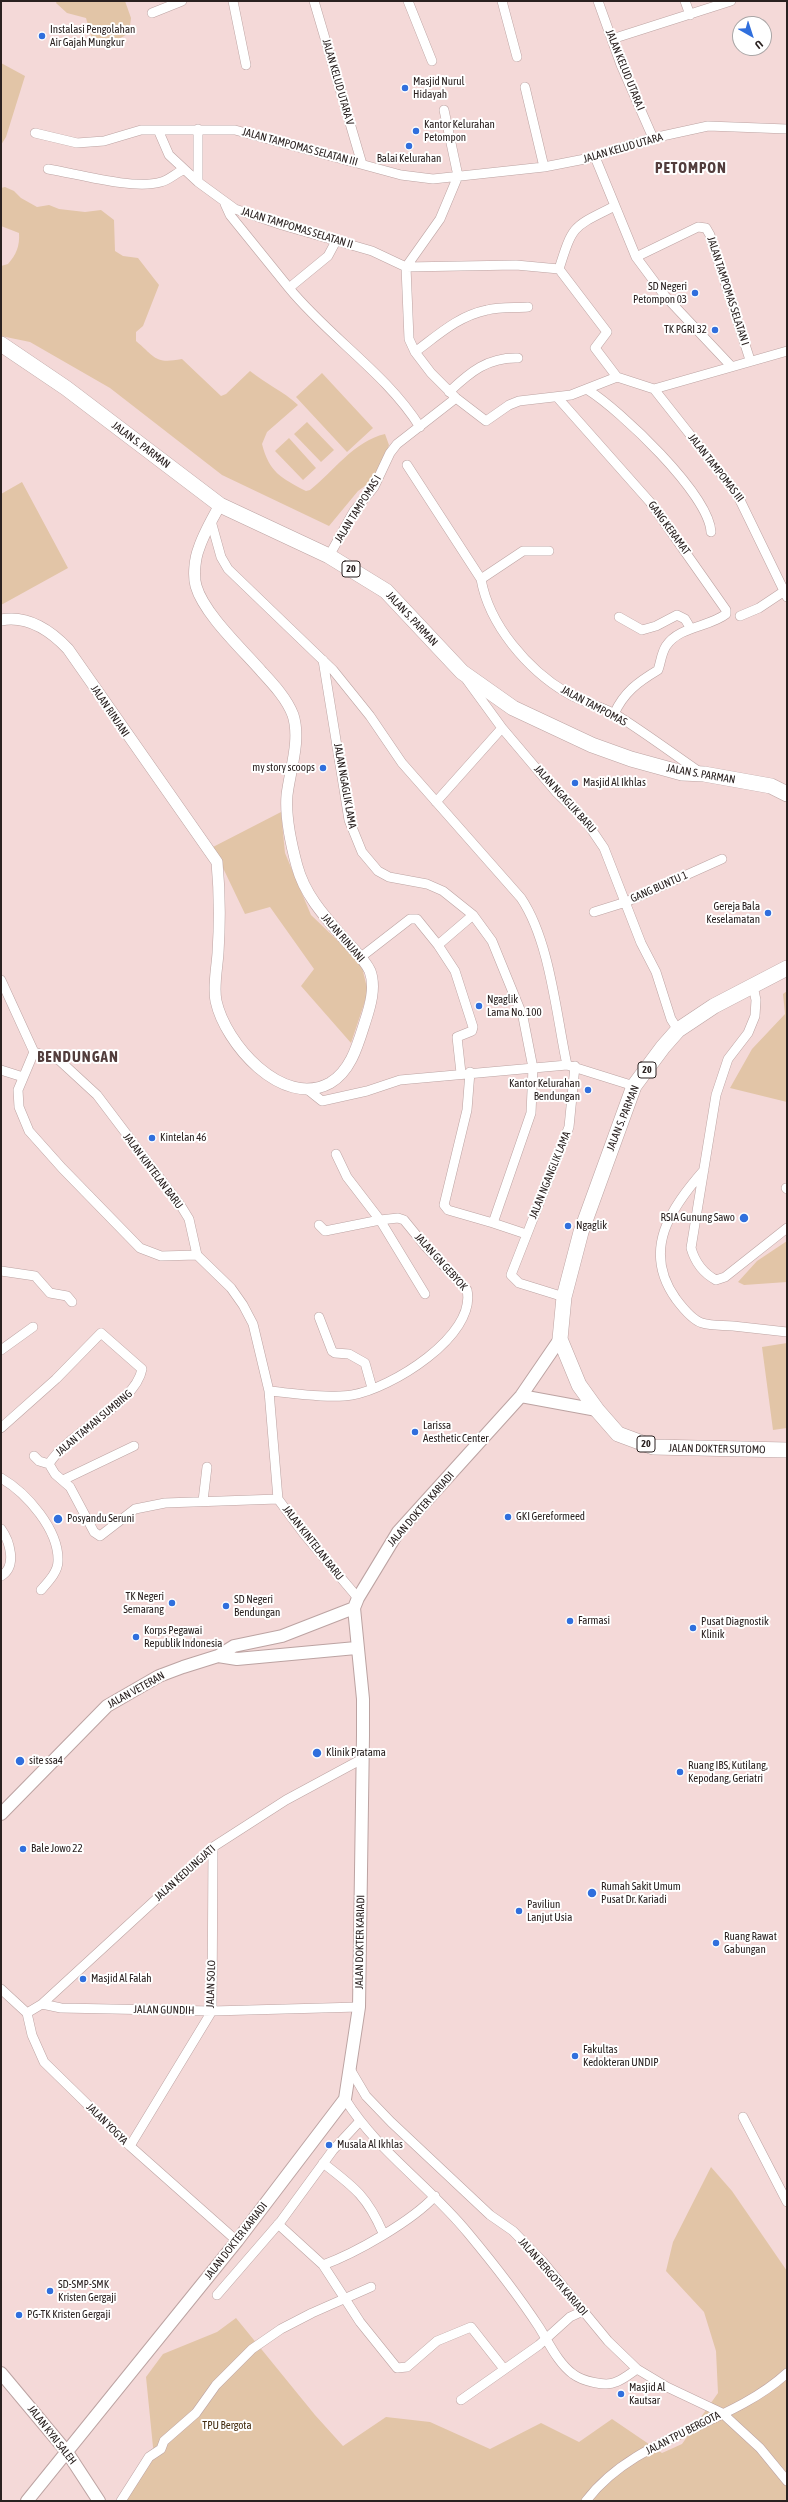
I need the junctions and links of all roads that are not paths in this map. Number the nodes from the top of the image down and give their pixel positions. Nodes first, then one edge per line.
1 (182, 1) edge
2 (233, 1) edge
3 (314, 1) edge
4 (408, 1) edge
5 (502, 1) edge
6 (598, 1) edge
7 (685, 1) edge
8 (732, 1) edge
9 (152, 13) dead end
10 (690, 15) junction
11 (612, 39) junction
12 (517, 57) dead end
13 (432, 61) dead end
14 (246, 65) dead end
15 (525, 87) dead end
16 (444, 110) dead end
17 (198, 129) junction
18 (787, 130) edge
19 (35, 132) dead end
20 (159, 132) junction
21 (653, 138) junction
22 (595, 156) junction
23 (362, 164) junction
24 (544, 167) junction
25 (48, 169) dead end
26 (183, 170) junction
27 (458, 176) junction
28 (198, 182) junction
29 (225, 204) junction
30 (615, 206) junction
31 (336, 241) junction
32 (636, 257) junction
33 (406, 267) junction
34 (559, 269) junction
35 (289, 288) junction
36 (528, 307) dead end
37 (1, 344) edge
38 (787, 351) edge
39 (415, 352) junction
40 (518, 358) dead end
41 (750, 360) junction
42 (731, 366) junction
43 (616, 377) junction
44 (654, 389) junction
45 (588, 390) junction
46 (453, 395) junction
47 (557, 397) junction
48 (420, 427) junction
49 (407, 465) dead end
50 (220, 505) junction
51 (211, 521) junction
52 (711, 532) dead end
53 (549, 551) dead end
54 (329, 556) junction
55 (481, 579) junction
56 (785, 595) edge
57 (740, 616) dead end
58 (619, 617) dead end
59 (1, 620) edge
60 (691, 629) junction
61 (323, 660) junction
62 (462, 672) junction
63 (614, 714) junction
64 (502, 728) junction
65 (704, 774) junction
66 (787, 794) edge
67 (436, 802) junction
68 (722, 859) dead end
69 (626, 902) junction
70 (594, 912) dead end
71 (473, 915) junction
72 (438, 946) junction
73 (361, 957) junction
74 (787, 968) edge
75 (1, 980) edge
76 (753, 986) junction
77 (678, 1030) junction
78 (34, 1052) junction
79 (571, 1066) junction
80 (533, 1068) junction
81 (1, 1070) edge
82 (465, 1073) junction
83 (23, 1076) junction
84 (634, 1086) junction
85 (307, 1089) junction
86 (336, 1154) dead end
87 (705, 1169) junction
88 (380, 1220) junction
89 (494, 1223) junction
90 (319, 1224) dead end
91 (787, 1228) edge
92 (526, 1234) junction
93 (197, 1255) junction
94 (1, 1271) edge
95 (425, 1294) dead end
96 (564, 1297) junction
97 (72, 1302) dead end
98 (319, 1317) dead end
99 (33, 1327) dead end
100 (787, 1332) edge
101 (560, 1339) junction
102 (1, 1350) edge
103 (372, 1388) junction
104 (269, 1391) junction
105 (521, 1396) junction
106 (597, 1410) junction
107 (1, 1428) edge
108 (134, 1446) dead end
109 (787, 1450) edge
110 (34, 1456) dead end
111 (49, 1464) junction
112 (207, 1467) dead end
113 (1, 1478) edge
114 (63, 1480) junction
115 (278, 1499) junction
116 (203, 1501) junction
117 (1, 1529) edge
118 (1, 1576) edge
119 (41, 1590) dead end
120 (356, 1603) junction
121 (356, 1648) junction
122 (218, 1656) junction
123 (362, 1759) junction
124 (1, 1814) edge
125 (213, 1847) junction
126 (1, 1989) edge
127 (42, 2004) junction
128 (359, 2007) junction
129 (212, 2011) junction
130 (27, 2013) junction
131 (350, 2069) junction
132 (345, 2100) junction
133 (744, 2117) dead end
134 (359, 2122) junction
135 (130, 2146) junction
136 (323, 2163) junction
137 (435, 2196) junction
138 (787, 2202) edge
139 (278, 2224) junction
140 (383, 2233) junction
141 (237, 2241) junction
142 (323, 2265) junction
143 (371, 2287) dead end
144 (217, 2295) dead end
145 (345, 2300) junction
146 (583, 2311) junction
147 (545, 2339) junction
148 (504, 2368) junction
149 (637, 2369) junction
150 (1, 2373) edge
151 (787, 2373) edge
152 (461, 2400) dead end
153 (722, 2413) junction
154 (67, 2452) junction
155 (787, 2481) edge
156 (27, 2501) edge
157 (100, 2501) edge
158 (121, 2501) edge
159 (586, 2501) edge

1 - 9 street
2 - 14 street
3 - 23 street, JALAN KELUD UTARA V
4 - 13 street
5 - 12 street
6 - 11 street, JALAN KELUD UTARA I
7 - 10 street
8 - 10 street
10 - 11 street
11 - 21 street, JALAN KELUD UTARA I
15 - 24 street
16 - 27 street
17 - 20 street, JALAN TAMPOMAS SELATAN III
17 - 23 street, JALAN TAMPOMAS SELATAN III
17 - 28 street
18 - 21 street, JALAN KELUD UTARA
19 - 20 street, JALAN TAMPOMAS SELATAN III
20 - 26 street, JALAN TAMPOMAS SELATAN II
21 - 22 street, JALAN KELUD UTARA
22 - 24 street, JALAN KELUD UTARA
22 - 30 street
23 - 27 street, JALAN TAMPOMAS SELATAN III
24 - 27 street, JALAN KELUD UTARA
25 - 26 street
26 - 28 street, JALAN TAMPOMAS SELATAN II
27 - 33 street
28 - 29 street, JALAN TAMPOMAS SELATAN II
29 - 31 street, JALAN TAMPOMAS SELATAN II
29 - 35 street
30 - 32 street
30 - 34 street
31 - 33 street, JALAN TAMPOMAS SELATAN II
31 - 35 street
32 - 41 street, JALAN TAMPOMAS SELATAN I
32 - 42 street
33 - 34 street
33 - 39 street
34 - 43 street
35 - 48 street
36 - 39 street
37 - 50 highway, JALAN S. PARMAN / 20
38 - 41 street
39 - 46 street
40 - 46 street, JALAN TAMPOMAS I
41 - 42 street
42 - 44 street
43 - 44 street
43 - 45 street
44 - 56 street, JALAN TAMPOMAS III
45 - 47 street
45 - 52 street
46 - 47 street
46 - 48 street, JALAN TAMPOMAS I
47 - 60 street, GANG KERAMAT
48 - 54 street, JALAN TAMPOMAS I
49 - 55 street, JALAN TAMPOMAS
50 - 51 street, JALAN RINJANI
50 - 54 highway, JALAN S. PARMAN / 20
51 - 61 street
51 - 73 street, JALAN RINJANI
53 - 55 street
54 - 62 highway, JALAN S. PARMAN / 20
55 - 63 street, JALAN TAMPOMAS
56 - 57 street
58 - 60 street
59 - 85 street, JALAN RINJANI
60 - 63 street, GANG KERAMAT
61 - 67 street
61 - 71 street, JALAN NGAGLIK LAMA
62 - 64 street, JALAN NGAGLIK BARU
62 - 65 highway, JALAN S. PARMAN / 20
63 - 65 street, JALAN TAMPOMAS
64 - 67 street
64 - 69 street, JALAN NGAGLIK BARU
65 - 66 highway, JALAN S. PARMAN / 20
67 - 79 street
68 - 69 street, GANG BUNTU 1
69 - 70 street, GANG BUNTU 1
69 - 77 street, JALAN NGAGLIK BARU
71 - 72 street
71 - 80 street, JALAN NGAGLIK LAMA
72 - 73 street
72 - 82 street
73 - 85 street, JALAN RINJANI
74 - 76 highway, JALAN S. PARMAN / 20
75 - 78 street
76 - 77 highway, JALAN S. PARMAN / 20
76 - 87 street
77 - 84 highway, JALAN S. PARMAN / 20
78 - 83 street
78 - 93 street, JALAN KINTELAN BARU
79 - 80 street
79 - 84 street
79 - 92 street, JALAN NGANGLIK LAMA
80 - 82 street
80 - 89 street, JALAN NGAGLIK LAMA
81 - 83 street
82 - 85 street
82 - 89 street
83 - 93 street
84 - 96 highway, JALAN S. PARMAN / 20
86 - 88 street
87 - 91 street
87 - 100 street
88 - 90 street, JALAN GN GEBYOK
88 - 95 street
88 - 103 street, JALAN GN GEBYOK
89 - 92 street
92 - 96 street, JALAN NGANGLIK LAMA
93 - 104 street, JALAN KINTELAN BARU
94 - 97 street
96 - 101 highway, JALAN S. PARMAN / 20
98 - 103 street
99 - 102 street
101 - 105 main road, JALAN DOKTER KARIADI
101 - 106 highway, JALAN DOKTER SUTOMO / 20
103 - 104 street, JALAN GN GEBYOK
104 - 115 street, JALAN KINTELAN BARU
105 - 106 main road
105 - 120 main road, JALAN DOKTER KARIADI
106 - 109 highway, JALAN DOKTER SUTOMO / 20
107 - 111 street, JALAN TAMAN SUMBING
108 - 114 street
110 - 111 street
111 - 114 street, JALAN TAMAN SUMBING
112 - 116 street
113 - 119 street
114 - 116 street, JALAN TAMAN SUMBING
115 - 116 street, JALAN TAMAN SUMBING
115 - 120 street, JALAN KINTELAN BARU
117 - 118 street
120 - 121 main road, JALAN DOKTER KARIADI
120 - 122 main road, JALAN VETERAN
121 - 122 main road, JALAN VETERAN
121 - 123 main road, JALAN DOKTER KARIADI
122 - 124 main road, JALAN VETERAN
123 - 125 street, JALAN KEDUNGJATI
123 - 128 main road, JALAN DOKTER KARIADI
125 - 127 street, JALAN KEDUNGJATI
125 - 129 street, JALAN SOLO
126 - 130 street
127 - 129 street, JALAN GUNDIH
127 - 130 street, JALAN KEDUNGJATI
128 - 129 street, JALAN GUNDIH
128 - 131 main road, JALAN DOKTER KARIADI
129 - 135 street, JALAN SOLO
130 - 135 street, JALAN YOGYA
131 - 132 main road, JALAN DOKTER KARIADI
131 - 146 street, JALAN BERGOTA KARIADI
132 - 134 street
132 - 141 main road, JALAN DOKTER KARIADI
133 - 138 street
134 - 136 street
134 - 137 street
135 - 141 street, JALAN YOGYA
136 - 139 street
136 - 140 street
137 - 140 street
137 - 147 street
139 - 142 street
139 - 144 street
140 - 142 street
141 - 154 main road, JALAN DOKTER KARIADI
142 - 145 street
143 - 145 street
145 - 148 street
145 - 158 street
146 - 147 street
146 - 149 street, JALAN BERGOTA KARIADI
147 - 148 street
147 - 149 street
148 - 152 street
149 - 153 street, JALAN BERGOTA KARIADI
150 - 154 main road, JALAN KYAI SALEH
151 - 153 street, JALAN TPU BERGOTA
153 - 155 street, JALAN BERGOTA KARIADI
153 - 159 street, JALAN TPU BERGOTA
154 - 156 main road, JALAN DOKTER KARIADI
154 - 157 main road, JALAN KYAI SALEH

